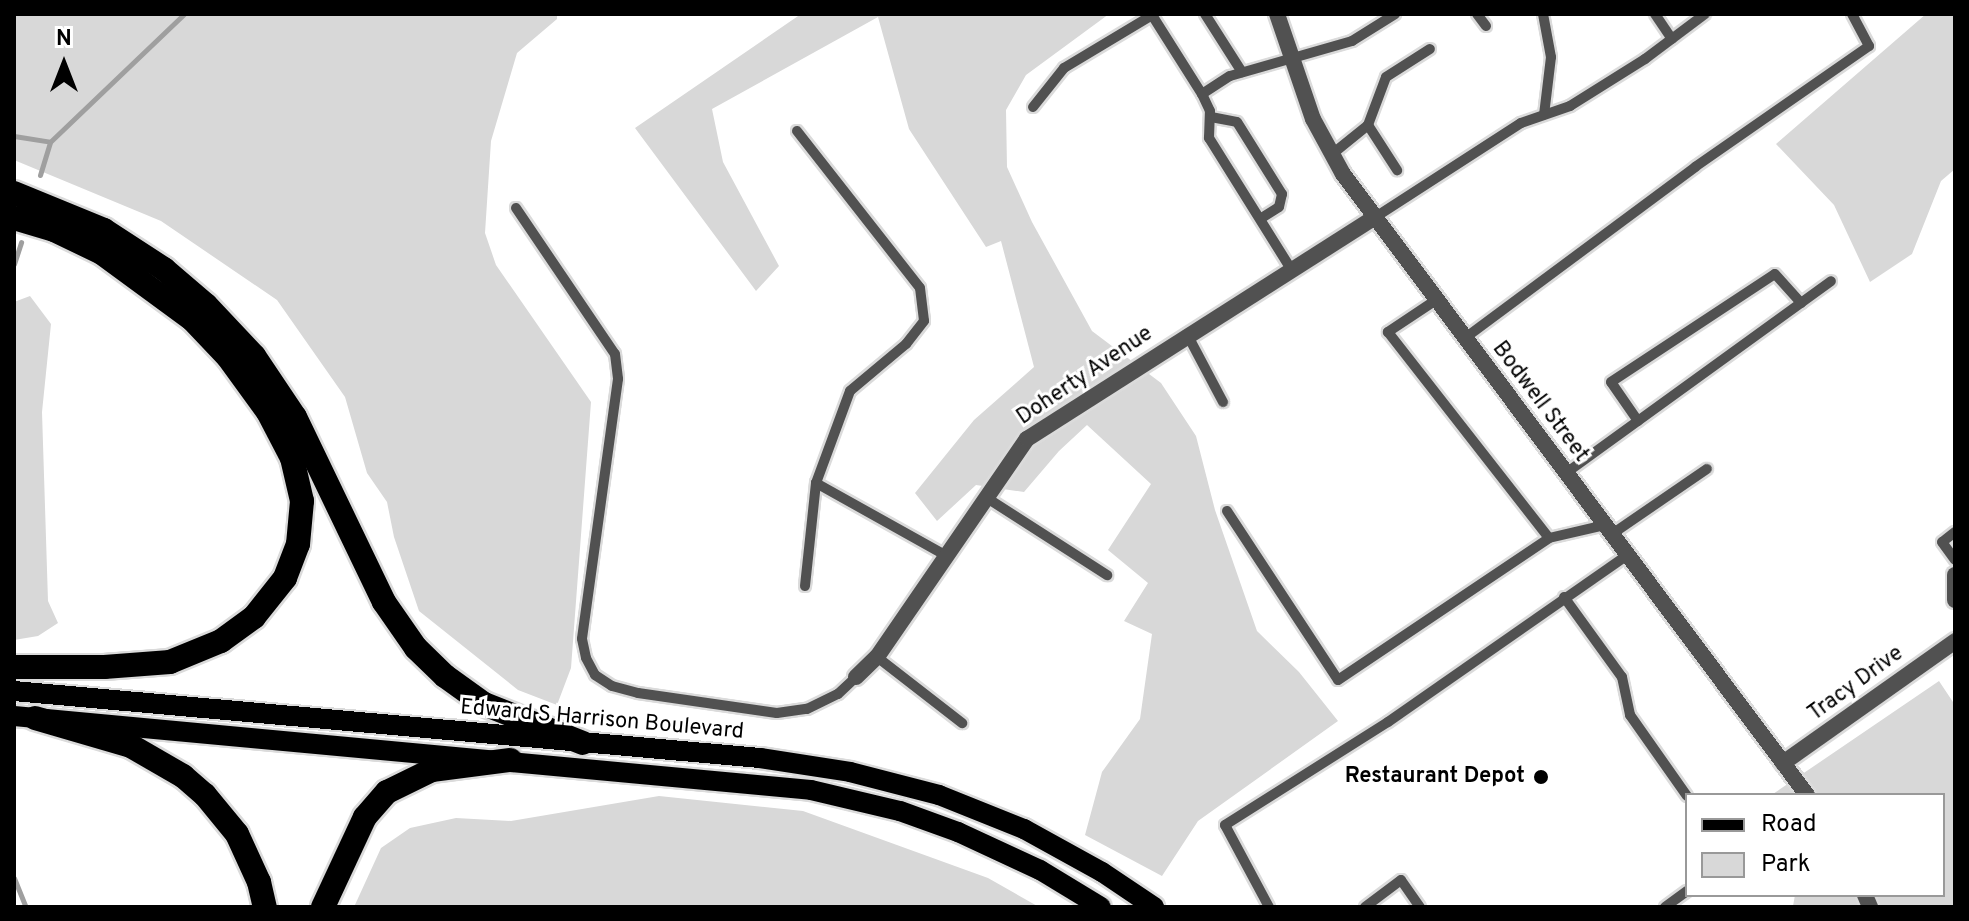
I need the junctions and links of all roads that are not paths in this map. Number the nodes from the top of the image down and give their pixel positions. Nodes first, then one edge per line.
1 (1205, 14) edge
2 (1277, 14) edge
3 (1395, 14) edge
4 (1477, 14) edge
5 (1543, 14) edge
6 (1655, 14) edge
7 (1705, 14) edge
8 (1852, 14) edge
9 (1153, 15) edge
10 (1486, 26) dead end
11 (1672, 39) junction
12 (1430, 49) dead end
13 (1292, 60) junction
14 (1242, 72) junction
15 (1202, 94) junction
16 (1033, 107) dead end
17 (1544, 115) junction
18 (1211, 117) junction
19 (1368, 125) junction
20 (797, 131) dead end
21 (1331, 155) junction
22 (1397, 170) dead end
23 (14, 193) edge
24 (516, 208) dead end
25 (14, 218) edge
26 (1374, 218) junction
27 (1260, 219) junction
28 (1291, 269) junction
29 (1831, 281) dead end
30 (1436, 300) junction
31 (1801, 303) junction
32 (1187, 334) junction
33 (1465, 338) junction
34 (1223, 402) dead end
35 (1638, 421) junction
36 (1707, 469) dead end
37 (1566, 473) junction
38 (816, 483) junction
39 (987, 498) junction
40 (1227, 511) dead end
41 (1609, 530) junction
42 (1955, 532) edge
43 (1549, 538) junction
44 (945, 555) junction
45 (1627, 555) junction
46 (1955, 560) edge
47 (1107, 575) dead end
48 (1955, 575) edge
49 (805, 586) dead end
50 (1564, 597) junction
51 (1955, 600) edge
52 (1955, 641) edge
53 (877, 657) junction
54 (14, 667) edge
55 (856, 677) joint
56 (14, 691) edge
57 (25, 717) edge
58 (962, 723) dead end
59 (583, 743) junction
60 (510, 760) junction
61 (1783, 763) junction
62 (1685, 793) edge
63 (1806, 793) edge
64 (1685, 892) edge
65 (265, 907) edge
66 (323, 907) edge
67 (1101, 907) edge
68 (1154, 907) edge
69 (1269, 907) edge
70 (1365, 907) edge
71 (1420, 907) edge
72 (1665, 907) edge

1 - 14 lane
2 - 13 street, Bodwell Street
3 - 13 lane
4 - 10 lane
5 - 17 lane
6 - 11 lane
7 - 11 lane
8 - 33 lane
9 - 15 lane
9 - 16 lane
11 - 17 lane
12 - 19 lane
13 - 14 lane
13 - 21 street, Bodwell Street
14 - 15 lane
15 - 18 lane
17 - 26 lane
18 - 27 lane
18 - 27 lane
19 - 21 lane
19 - 22 lane
20 - 38 lane
21 - 26 street, Bodwell Street
23 - 59 highway
24 - 55 lane
25 - 54 highway
26 - 28 street, Doherty Avenue
26 - 30 street, Bodwell Street
27 - 28 lane
28 - 32 street, Doherty Avenue
29 - 31 lane
30 - 33 street, Bodwell Street
30 - 43 lane
31 - 35 lane
31 - 35 lane
32 - 34 lane
32 - 39 street, Doherty Avenue
33 - 37 street, Bodwell Street
35 - 37 lane
36 - 41 lane
37 - 41 street, Bodwell Street
38 - 44 lane
38 - 49 lane
39 - 44 street, Doherty Avenue
39 - 47 lane
40 - 43 lane
41 - 43 lane
41 - 45 street, Bodwell Street
42 - 46 lane
44 - 53 street, Doherty Avenue
45 - 50 lane
45 - 61 street, Bodwell Street
48 - 51 street
50 - 62 lane
50 - 69 lane
52 - 61 street, Tracy Drive
53 - 55 street, Doherty Avenue
53 - 58 lane
56 - 59 main road, Edward S Harrison Boulevard
57 - 60 main road
57 - 65 highway
59 - 68 main road, Edward S Harrison Boulevard
60 - 66 highway
60 - 67 main road
61 - 63 street, Bodwell Street
64 - 72 lane
70 - 71 lane

